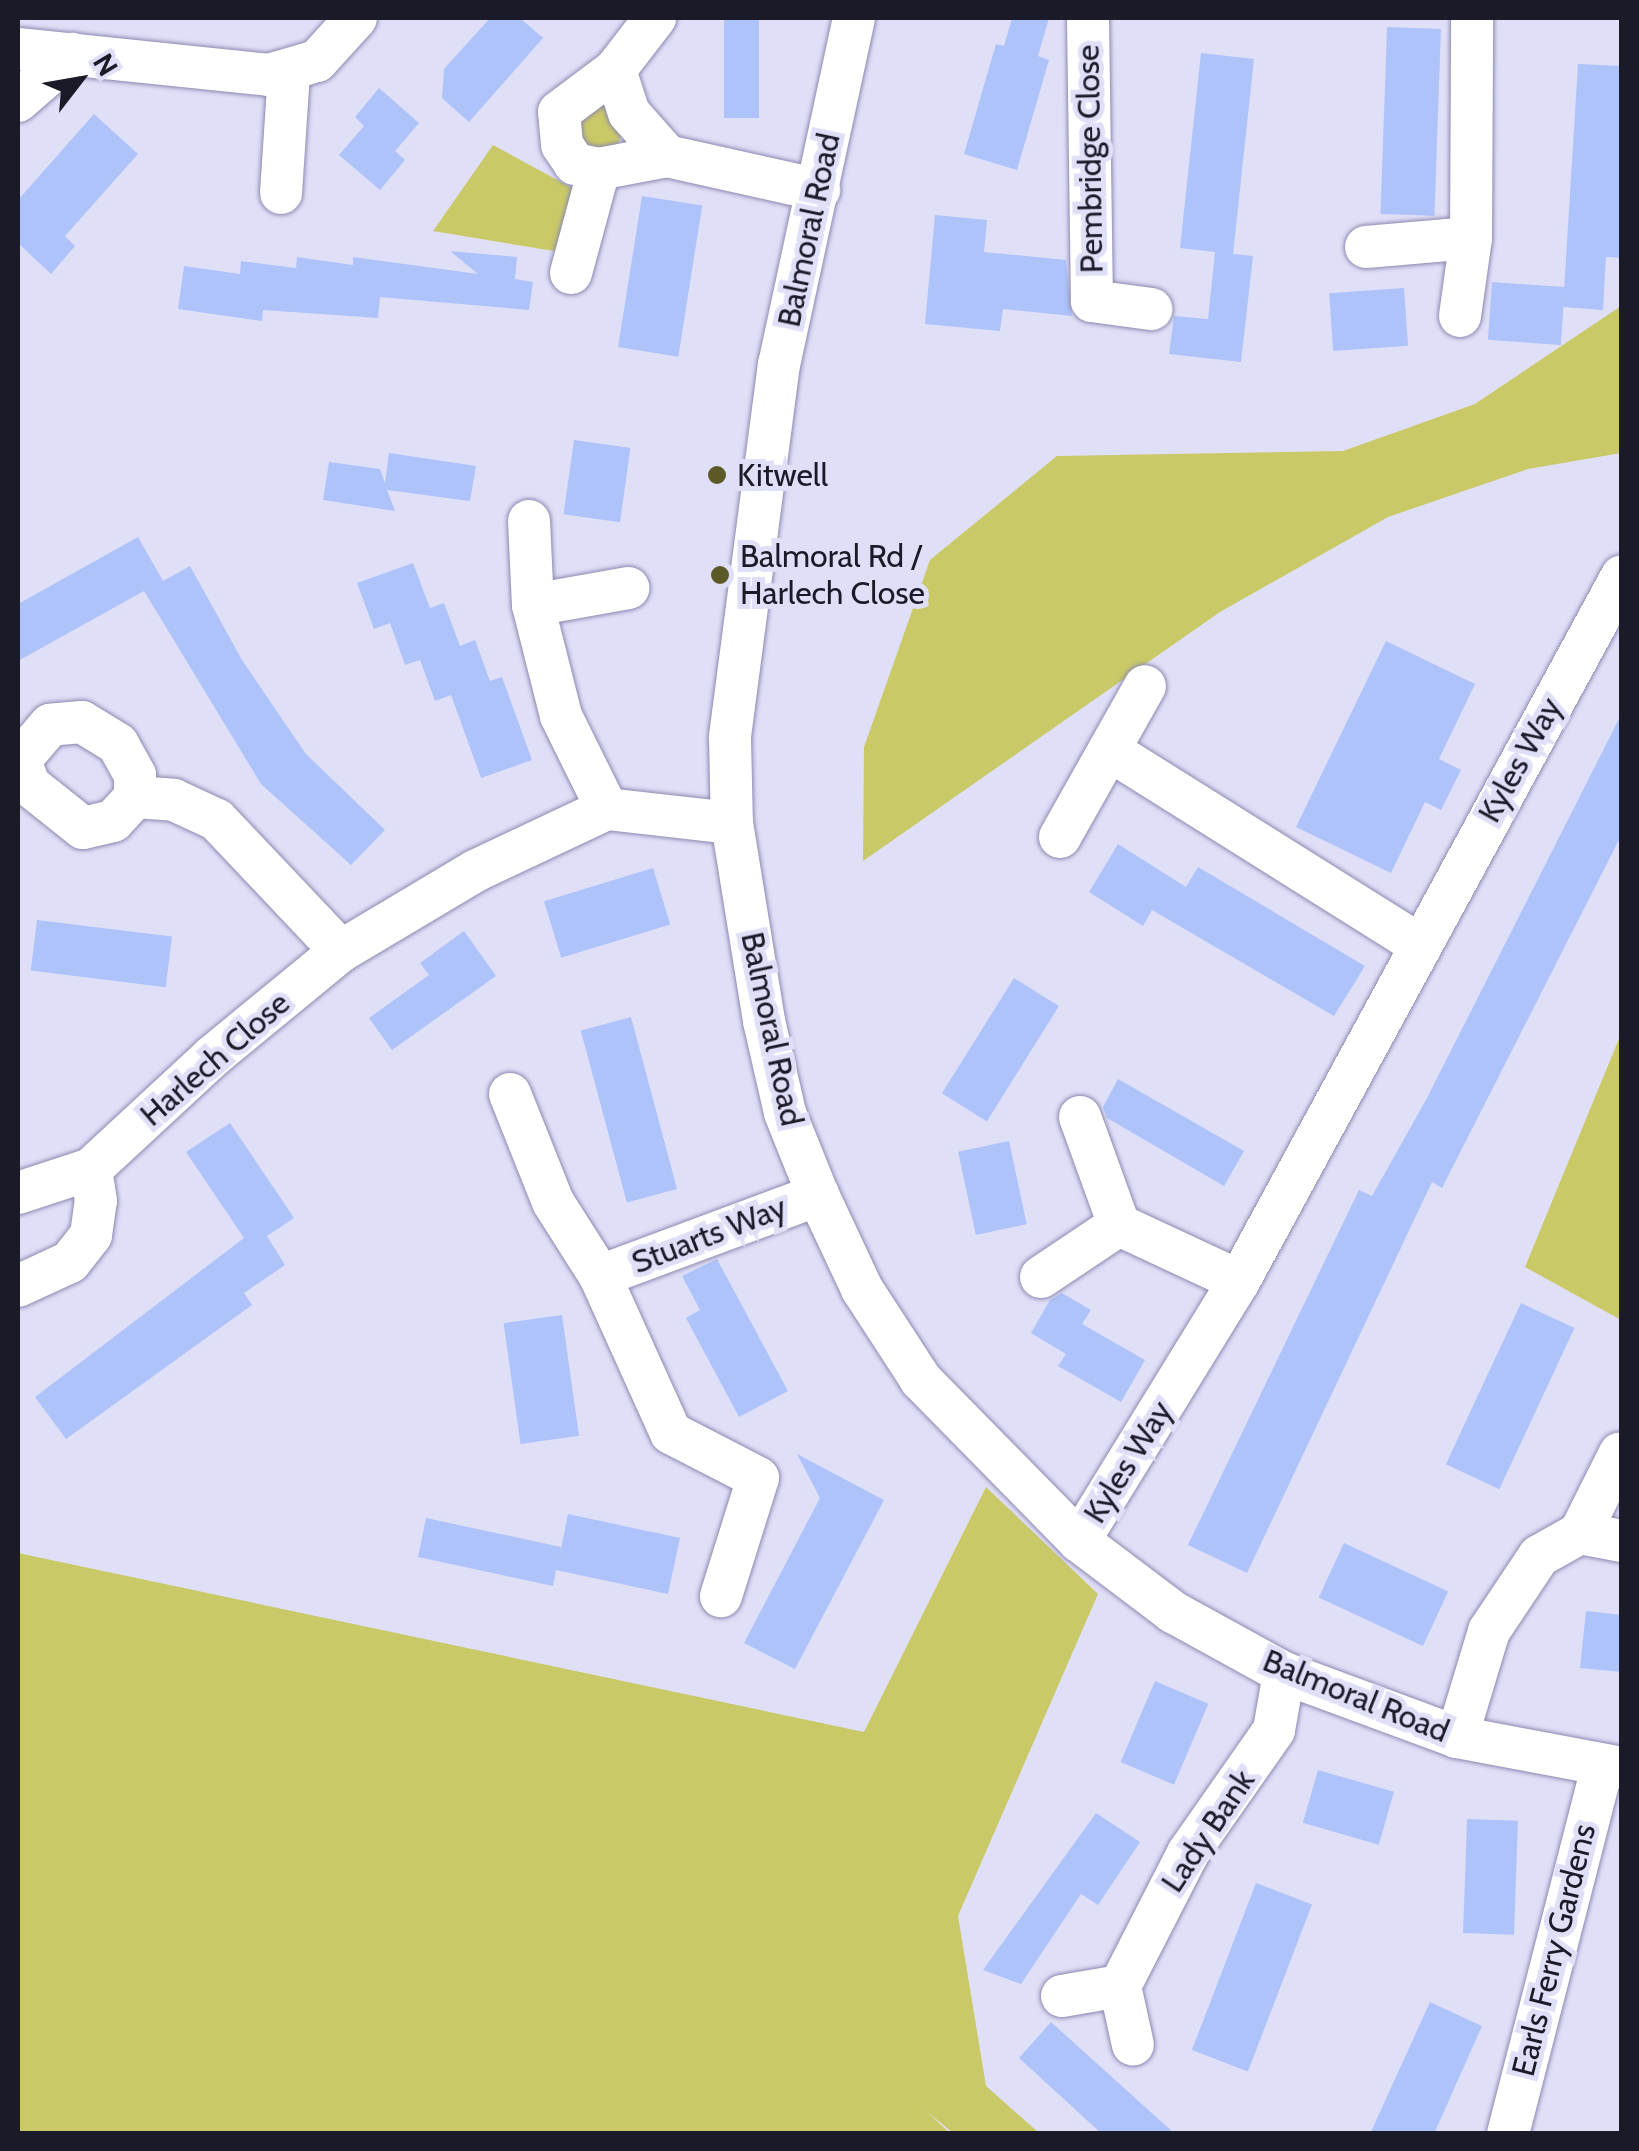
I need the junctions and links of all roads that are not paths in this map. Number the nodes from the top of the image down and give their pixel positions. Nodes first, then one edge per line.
1 (356, 18) edge
2 (655, 18) edge
3 (854, 18) edge
4 (1088, 18) edge
5 (1472, 18) edge
6 (18, 49) edge
7 (72, 54) junction
8 (615, 70) junction
9 (289, 72) junction
10 (18, 101) edge
11 (667, 156) junction
12 (599, 169) junction
13 (819, 190) junction
14 (281, 193) dead end
15 (1471, 238) junction
16 (1366, 247) dead end
17 (571, 274) dead end
18 (1151, 310) dead end
19 (1460, 316) dead end
20 (529, 521) dead end
21 (1622, 576) edge
22 (628, 588) dead end
23 (533, 605) junction
24 (1145, 686) dead end
25 (1109, 750) junction
26 (135, 797) dead end
27 (607, 809) junction
28 (732, 823) junction
29 (1060, 837) dead end
30 (1420, 944) junction
31 (341, 952) junction
32 (510, 1094) dead end
33 (1080, 1117) dead end
34 (92, 1169) junction
35 (18, 1194) edge
36 (818, 1194) junction
37 (1120, 1226) junction
38 (600, 1276) junction
39 (1041, 1276) dead end
40 (1240, 1281) junction
41 (18, 1286) edge
42 (1620, 1453) edge
43 (1580, 1533) junction
44 (1079, 1541) junction
45 (1622, 1541) edge
46 (721, 1596) dead end
47 (1284, 1673) junction
48 (1456, 1738) junction
49 (1612, 1768) edge
50 (1120, 1986) junction
51 (1062, 1996) dead end
52 (1134, 2044) dead end
53 (1508, 2134) edge

1 - 9 street
2 - 8 street
3 - 13 street, Balmoral Road
4 - 18 street, Pembridge Close
5 - 15 street
6 - 7 street
7 - 9 street
7 - 10 street
8 - 11 street
8 - 12 street
9 - 14 street
11 - 12 street
11 - 13 street
12 - 17 street
13 - 28 street, Balmoral Road
15 - 16 street
15 - 19 street
20 - 23 street
21 - 30 street, Kyles Way
22 - 23 street
23 - 27 street
24 - 25 street
25 - 29 street
25 - 30 street
26 - 31 street
27 - 28 street
27 - 31 street, Harlech Close
28 - 36 street, Balmoral Road
30 - 40 street, Kyles Way
31 - 34 street, Harlech Close
32 - 38 street, Stuarts Way
33 - 37 street
34 - 35 street, Harlech Close
34 - 41 street
36 - 38 street, Stuarts Way
36 - 44 street, Balmoral Road
37 - 39 street
37 - 40 street
38 - 46 street, Stuarts Way
40 - 44 street, Kyles Way
42 - 43 street
43 - 45 street
43 - 48 street
44 - 47 street, Balmoral Road
47 - 48 street, Balmoral Road
47 - 50 street, Lady Bank
48 - 49 street, Balmoral Road
49 - 53 street, Earls Ferry Gardens
50 - 51 street
50 - 52 street

